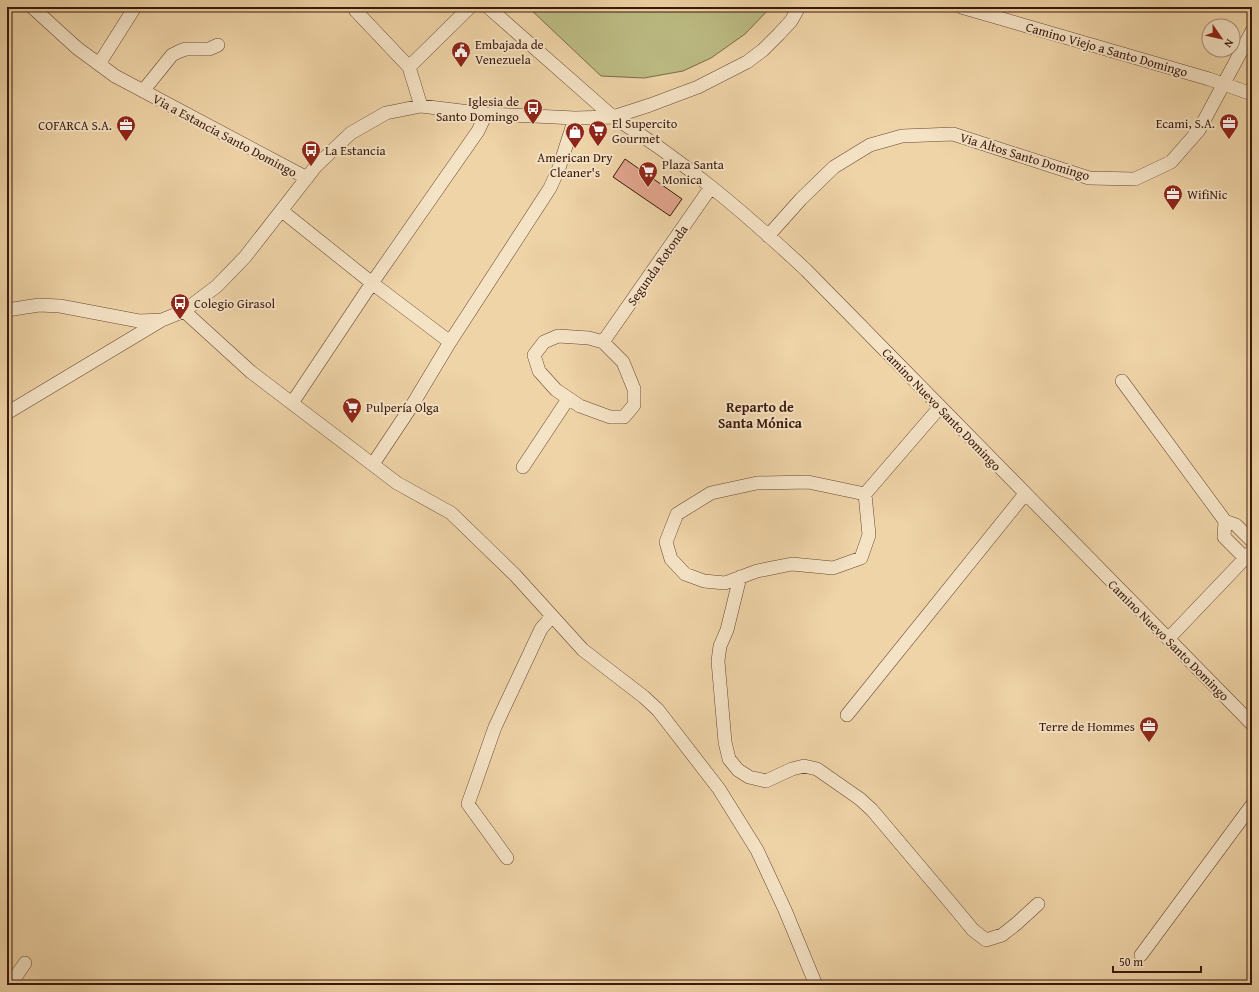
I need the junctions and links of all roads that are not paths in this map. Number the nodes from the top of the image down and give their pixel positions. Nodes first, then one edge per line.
1 (32, 7) edge
2 (135, 7) edge
3 (354, 7) edge
4 (470, 7) edge
5 (488, 7) edge
6 (799, 7) edge
7 (961, 7) edge
8 (1252, 31) edge
9 (218, 45) dead end
10 (99, 64) junction
11 (409, 67) junction
12 (1224, 84) junction
13 (143, 91) junction
14 (1252, 94) edge
15 (421, 106) junction
16 (486, 114) junction
17 (613, 117) junction
18 (575, 118) junction
19 (307, 178) junction
20 (711, 187) junction
21 (282, 211) junction
22 (768, 236) junction
23 (372, 283) junction
24 (7, 310) edge
25 (184, 311) junction
26 (162, 320) junction
27 (450, 342) junction
28 (603, 342) junction
29 (1122, 381) dead end
30 (568, 399) junction
31 (292, 403) junction
32 (940, 407) junction
33 (7, 413) edge
34 (373, 464) junction
35 (523, 468) dead end
36 (864, 494) junction
37 (1025, 494) junction
38 (1225, 521) junction
39 (1252, 541) edge
40 (1248, 554) edge
41 (740, 577) junction
42 (552, 616) junction
43 (1168, 639) junction
44 (847, 715) dead end
45 (1252, 724) edge
46 (1252, 805) edge
47 (507, 858) dead end
48 (1038, 904) dead end
49 (1141, 955) dead end
50 (25, 964) dead end
51 (11, 979) edge
52 (816, 985) edge

1 - 10 street, Via a Estancia Santo Domingo
2 - 10 street
3 - 11 street
4 - 11 street
5 - 17 street, Camino Nuevo Santo Domingo
6 - 17 street
7 - 12 street, Camino Viejo a Santo Domingo
8 - 12 street, Via Altos Santo Domingo
9 - 13 street
10 - 13 street, Via a Estancia Santo Domingo
11 - 15 street
12 - 14 street, Camino Viejo a Santo Domingo
12 - 22 street, Via Altos Santo Domingo
13 - 19 street, Via a Estancia Santo Domingo
15 - 16 street, Via a Estancia Santo Domingo
15 - 19 street, Via a Estancia Santo Domingo
16 - 18 street, Via a Estancia Santo Domingo
16 - 23 street
17 - 18 street, Via a Estancia Santo Domingo
17 - 20 street, Camino Nuevo Santo Domingo
18 - 27 street
19 - 21 street
20 - 22 street, Camino Nuevo Santo Domingo
20 - 28 street, Segunda Rotonda
21 - 23 street
21 - 25 street
22 - 32 street, Camino Nuevo Santo Domingo
23 - 27 street
23 - 31 street
24 - 26 street
25 - 26 street
25 - 31 street
26 - 33 street
27 - 34 street
28 - 30 street
28 - 30 street
29 - 38 street
30 - 35 street
31 - 34 street
32 - 36 street
32 - 37 street, Camino Nuevo Santo Domingo
34 - 42 street
36 - 41 street
36 - 41 street
37 - 43 street, Camino Nuevo Santo Domingo
37 - 44 street
38 - 39 street
38 - 40 street
40 - 43 street
41 - 48 street
42 - 47 street
42 - 52 street
43 - 45 street, Camino Nuevo Santo Domingo
46 - 49 street
50 - 51 street

